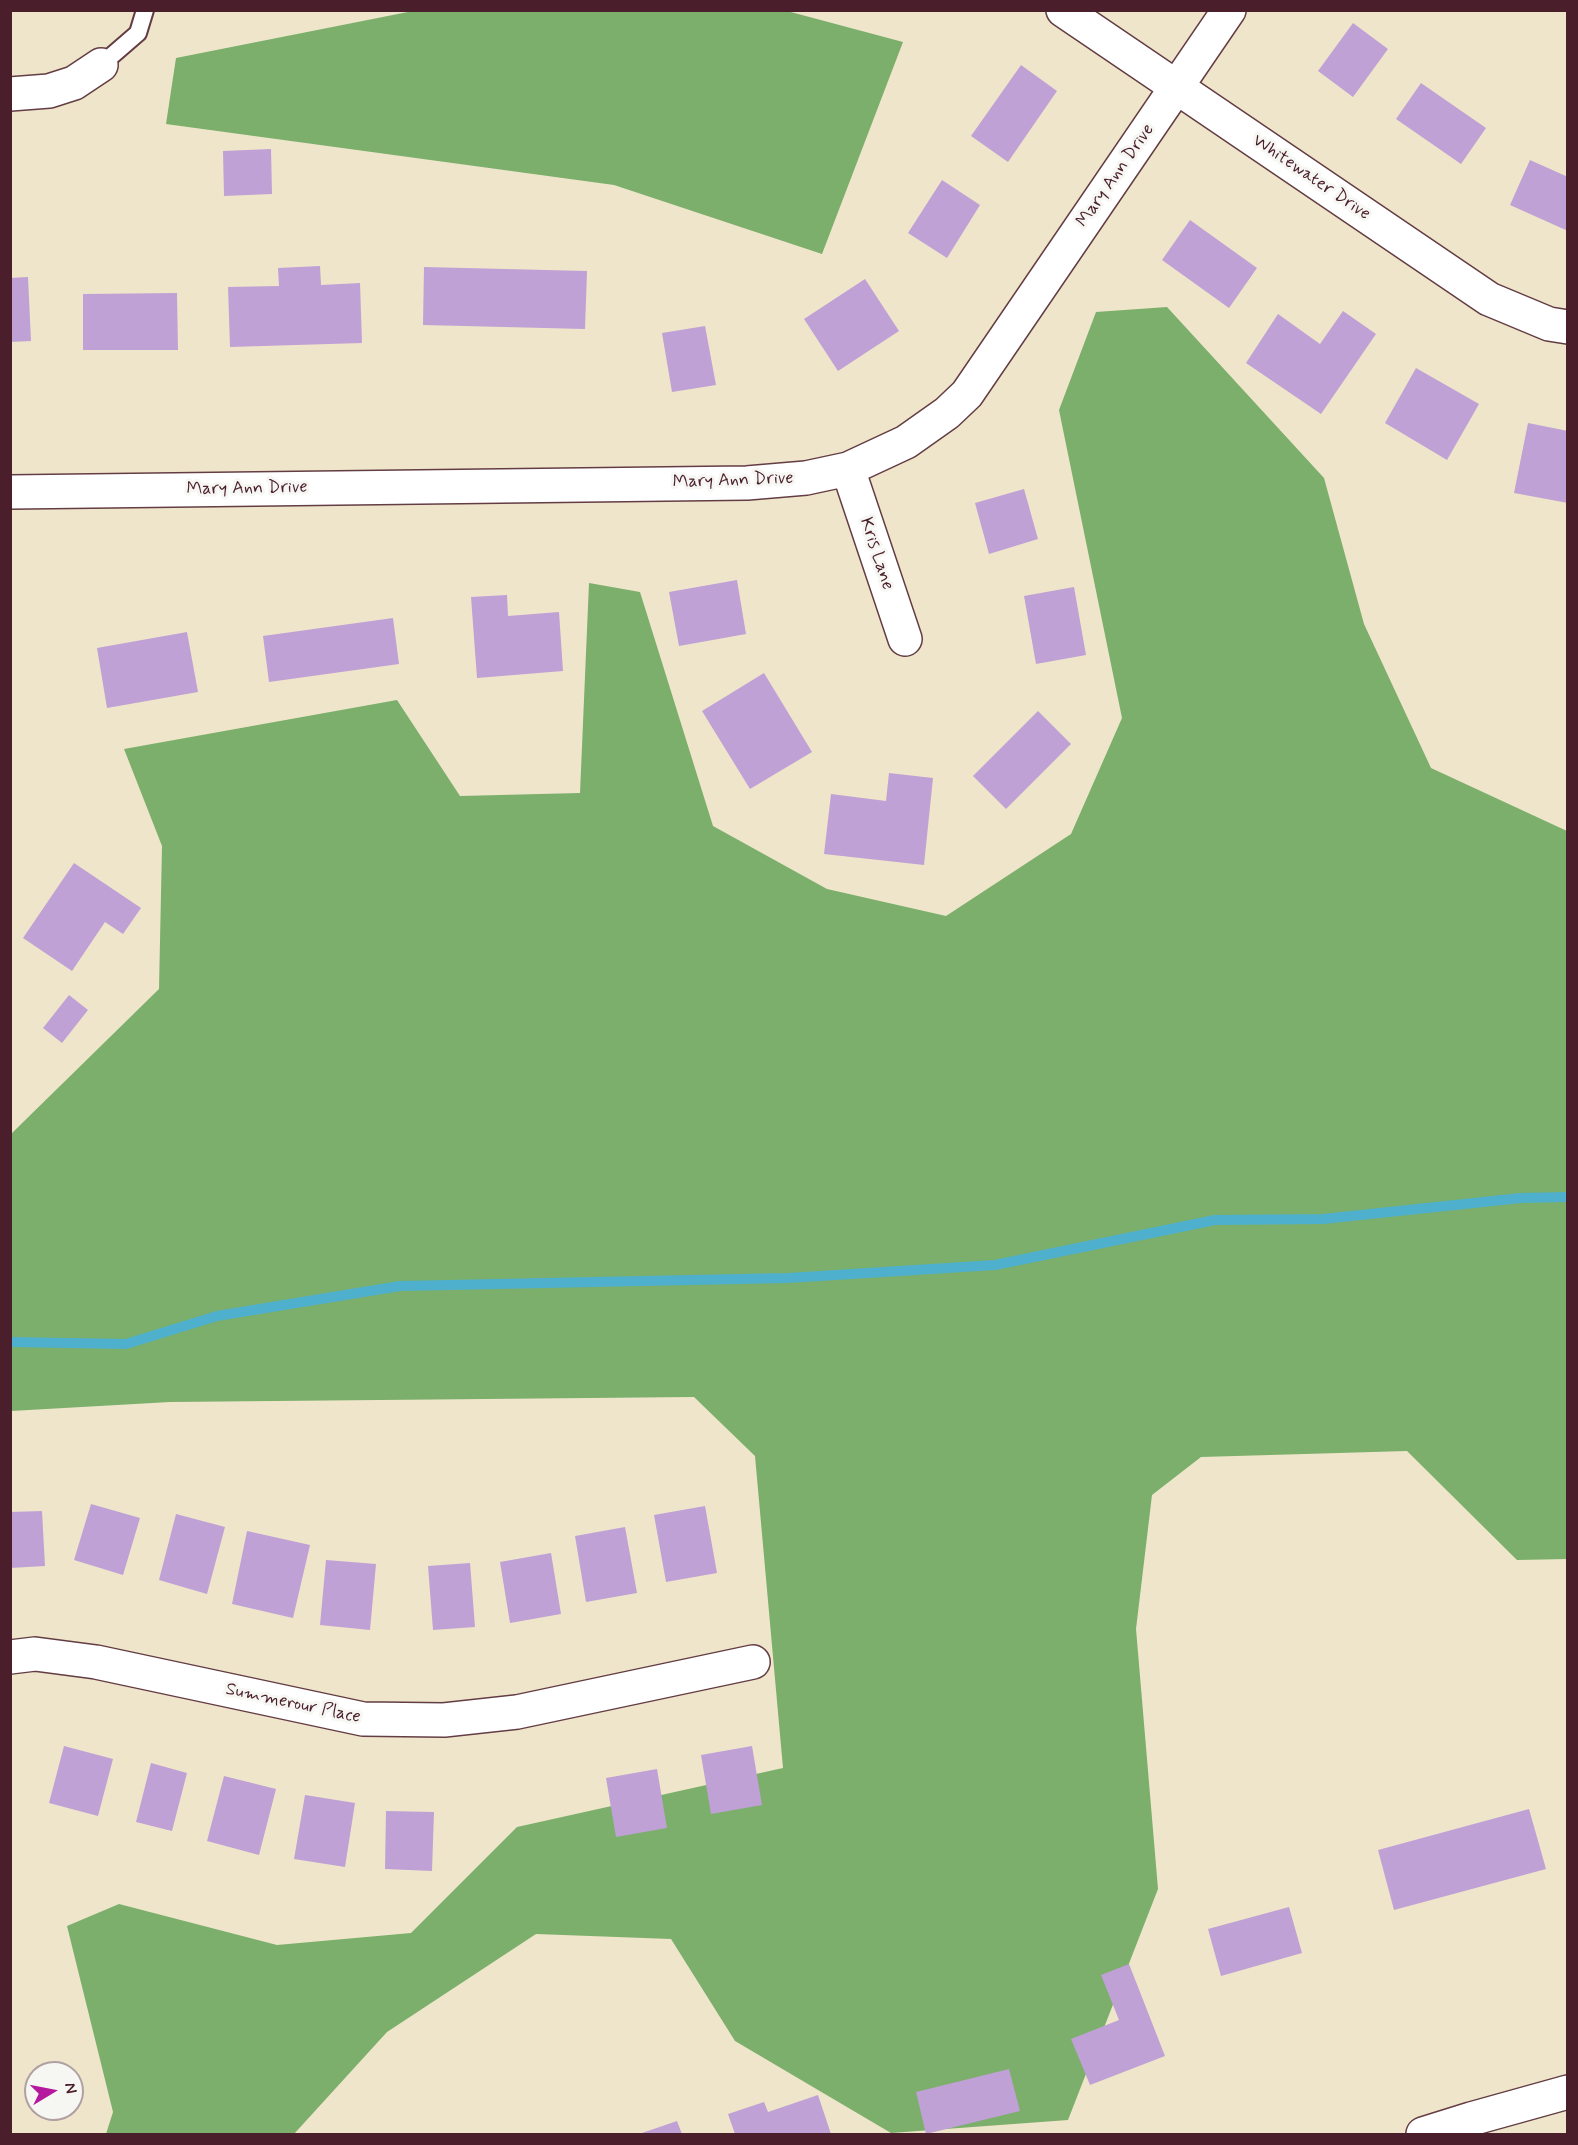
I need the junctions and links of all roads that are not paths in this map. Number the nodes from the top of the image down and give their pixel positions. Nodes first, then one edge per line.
1 (145, 10) edge
2 (1063, 10) edge
3 (1229, 10) edge
4 (101, 65) joint
5 (1177, 88) junction
6 (10, 94) edge
7 (1568, 327) edge
8 (848, 469) junction
9 (10, 492) edge
10 (904, 639) dead end
11 (10, 1657) edge
12 (753, 1662) dead end
13 (1568, 2092) edge
14 (1423, 2134) edge

1 - 4 lane
2 - 5 street, Whitewater Drive
3 - 5 street, Mary Ann Drive
4 - 6 street
5 - 7 street, Whitewater Drive
5 - 8 street, Mary Ann Drive
8 - 9 street, Mary Ann Drive
8 - 10 street, Kris Lane
11 - 12 street, Summerour Place
13 - 14 street

